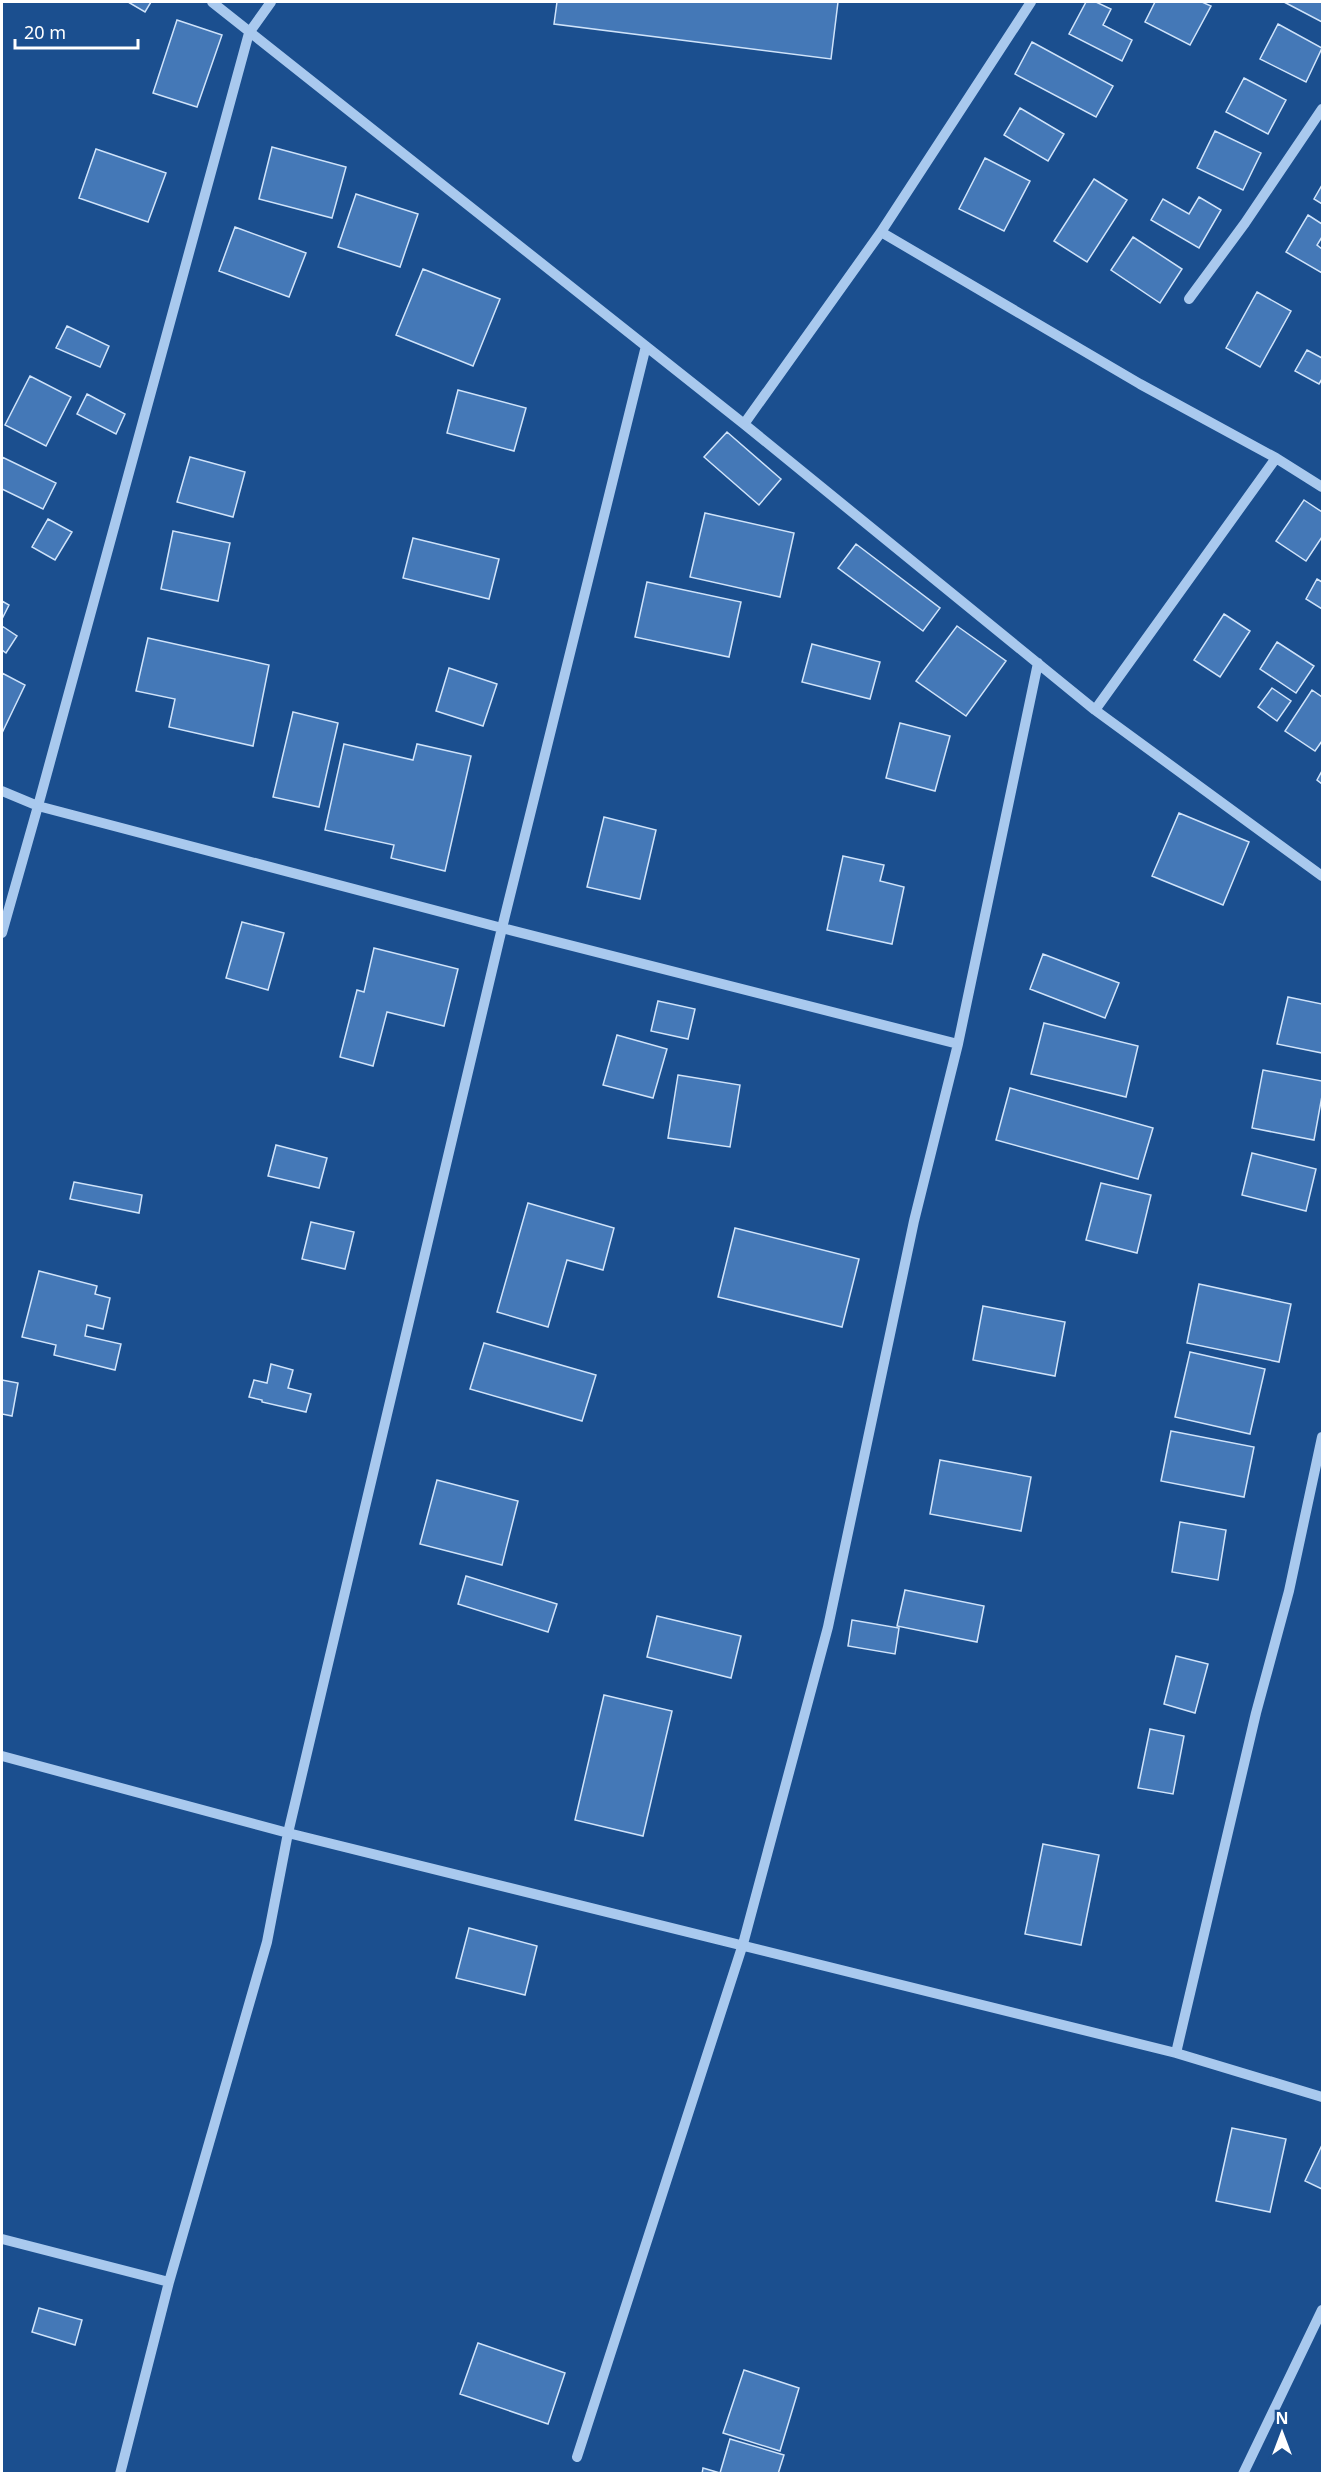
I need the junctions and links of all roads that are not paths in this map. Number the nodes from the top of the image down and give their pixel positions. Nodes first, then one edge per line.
1 (212, 2) edge
2 (271, 2) edge
3 (1031, 2) edge
4 (249, 33) junction
5 (1323, 109) edge
6 (881, 232) junction
7 (1189, 298) dead end
8 (646, 346) junction
9 (744, 424) junction
10 (1276, 458) junction
11 (1323, 487) edge
12 (1038, 663) junction
13 (1095, 710) junction
14 (2, 791) edge
15 (38, 806) junction
16 (1323, 876) edge
17 (502, 928) junction
18 (2, 933) edge
19 (958, 1044) junction
20 (1323, 1437) edge
21 (2, 1756) edge
22 (288, 1833) junction
23 (743, 1944) junction
24 (1176, 2053) junction
25 (1323, 2097) edge
26 (2, 2239) edge
27 (169, 2282) junction
28 (1323, 2310) edge
29 (577, 2457) dead end
30 (120, 2474) edge
31 (1243, 2474) edge

1 - 4 street
2 - 4 street
3 - 6 street
4 - 8 street
4 - 15 street
5 - 7 street
6 - 9 street
6 - 10 street
8 - 9 street
8 - 17 street
9 - 12 street
10 - 11 street
10 - 13 street
12 - 13 street
12 - 19 street
13 - 16 street
14 - 15 street
15 - 17 street
15 - 18 street
17 - 19 street
17 - 22 street
19 - 23 street
20 - 24 street
21 - 22 street
22 - 23 street
22 - 27 street
23 - 24 street
23 - 29 street
24 - 25 street
26 - 27 street
27 - 30 street
28 - 31 street

